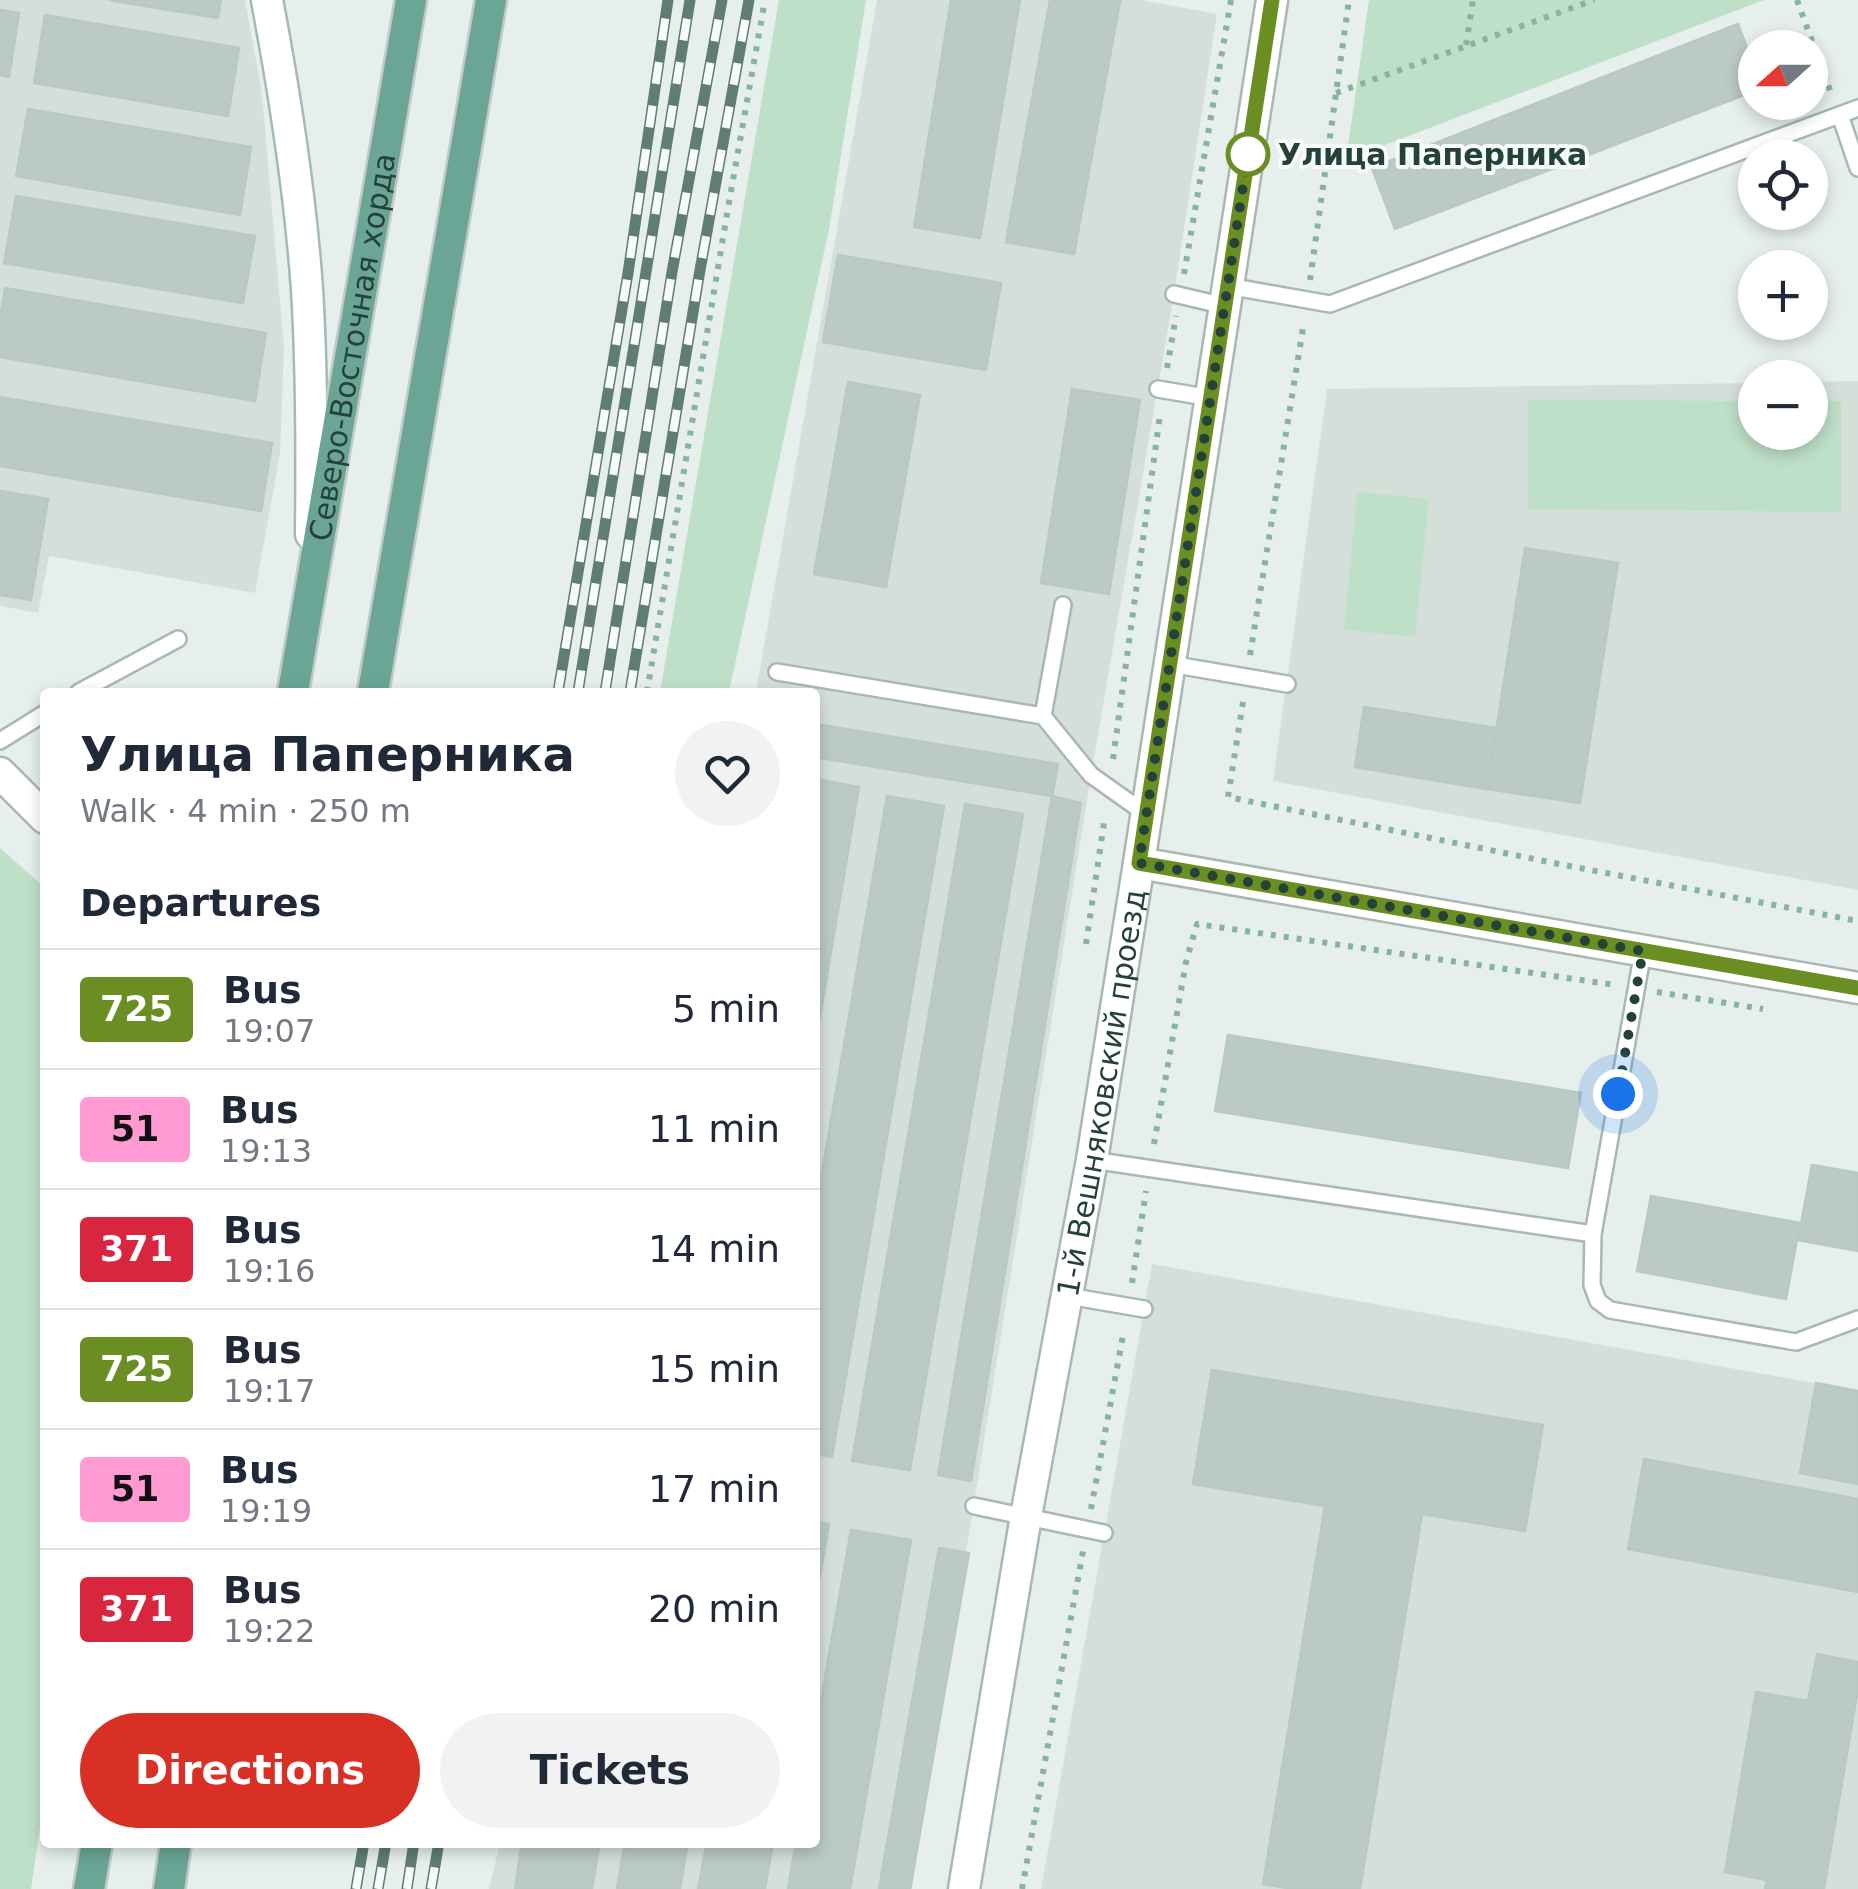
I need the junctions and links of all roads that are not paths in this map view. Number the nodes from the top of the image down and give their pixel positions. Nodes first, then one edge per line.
1 (266, 0) edge
2 (411, 0) edge
3 (491, 0) edge
4 (1272, 0) edge
5 (1858, 108) edge
6 (1840, 114) junction
7 (1858, 168) edge
8 (1177, 294) road end
9 (1226, 296) junction
10 (1161, 390) road end
11 (1210, 398) junction
12 (310, 589) junction
13 (1062, 605) dead end
14 (178, 639) dead end
15 (1170, 664) junction
16 (777, 672) dead end
17 (1287, 684) dead end
18 (86, 688) edge
19 (294, 688) edge
20 (374, 688) edge
21 (40, 716) edge
22 (1043, 716) junction
23 (0, 741) edge
24 (0, 773) edge
25 (40, 813) edge
26 (1146, 814) junction
27 (1139, 863) junction
28 (1643, 951) junction
29 (1858, 988) edge
30 (1092, 1160) junction
31 (1593, 1234) junction
32 (1068, 1296) junction
33 (1136, 1308) road end
34 (1858, 1319) edge
35 (974, 1506) dead end
36 (1026, 1516) junction
37 (1096, 1532) road end
38 (96, 1848) edge
39 (175, 1848) edge
40 (89, 1889) edge
41 (168, 1889) edge
42 (964, 1889) edge

1 - 12 street
2 - 12 main road, Северо-Восточная хорда
3 - 20 main road
4 - 9 street, 1-й Вешняковский проезд
5 - 6 lane
6 - 7 lane
6 - 9 lane
8 - 9 lane
9 - 11 street, 1-й Вешняковский проезд
10 - 11 lane
11 - 15 street, 1-й Вешняковский проезд
12 - 19 main road, Северо-Восточная хорда
13 - 22 lane
14 - 18 lane
15 - 17 lane
15 - 26 street, 1-й Вешняковский проезд
16 - 22 lane
21 - 23 lane
22 - 26 lane
24 - 25 street
26 - 27 street, 1-й Вешняковский проезд
27 - 28 street
27 - 30 street, 1-й Вешняковский проезд
28 - 29 street
28 - 31 lane
30 - 31 lane
30 - 32 street, 1-й Вешняковский проезд
31 - 34 lane
32 - 33 lane
32 - 36 street, 1-й Вешняковский проезд
35 - 36 lane
36 - 37 lane
36 - 42 street, 1-й Вешняковский проезд
38 - 40 main road
39 - 41 main road

